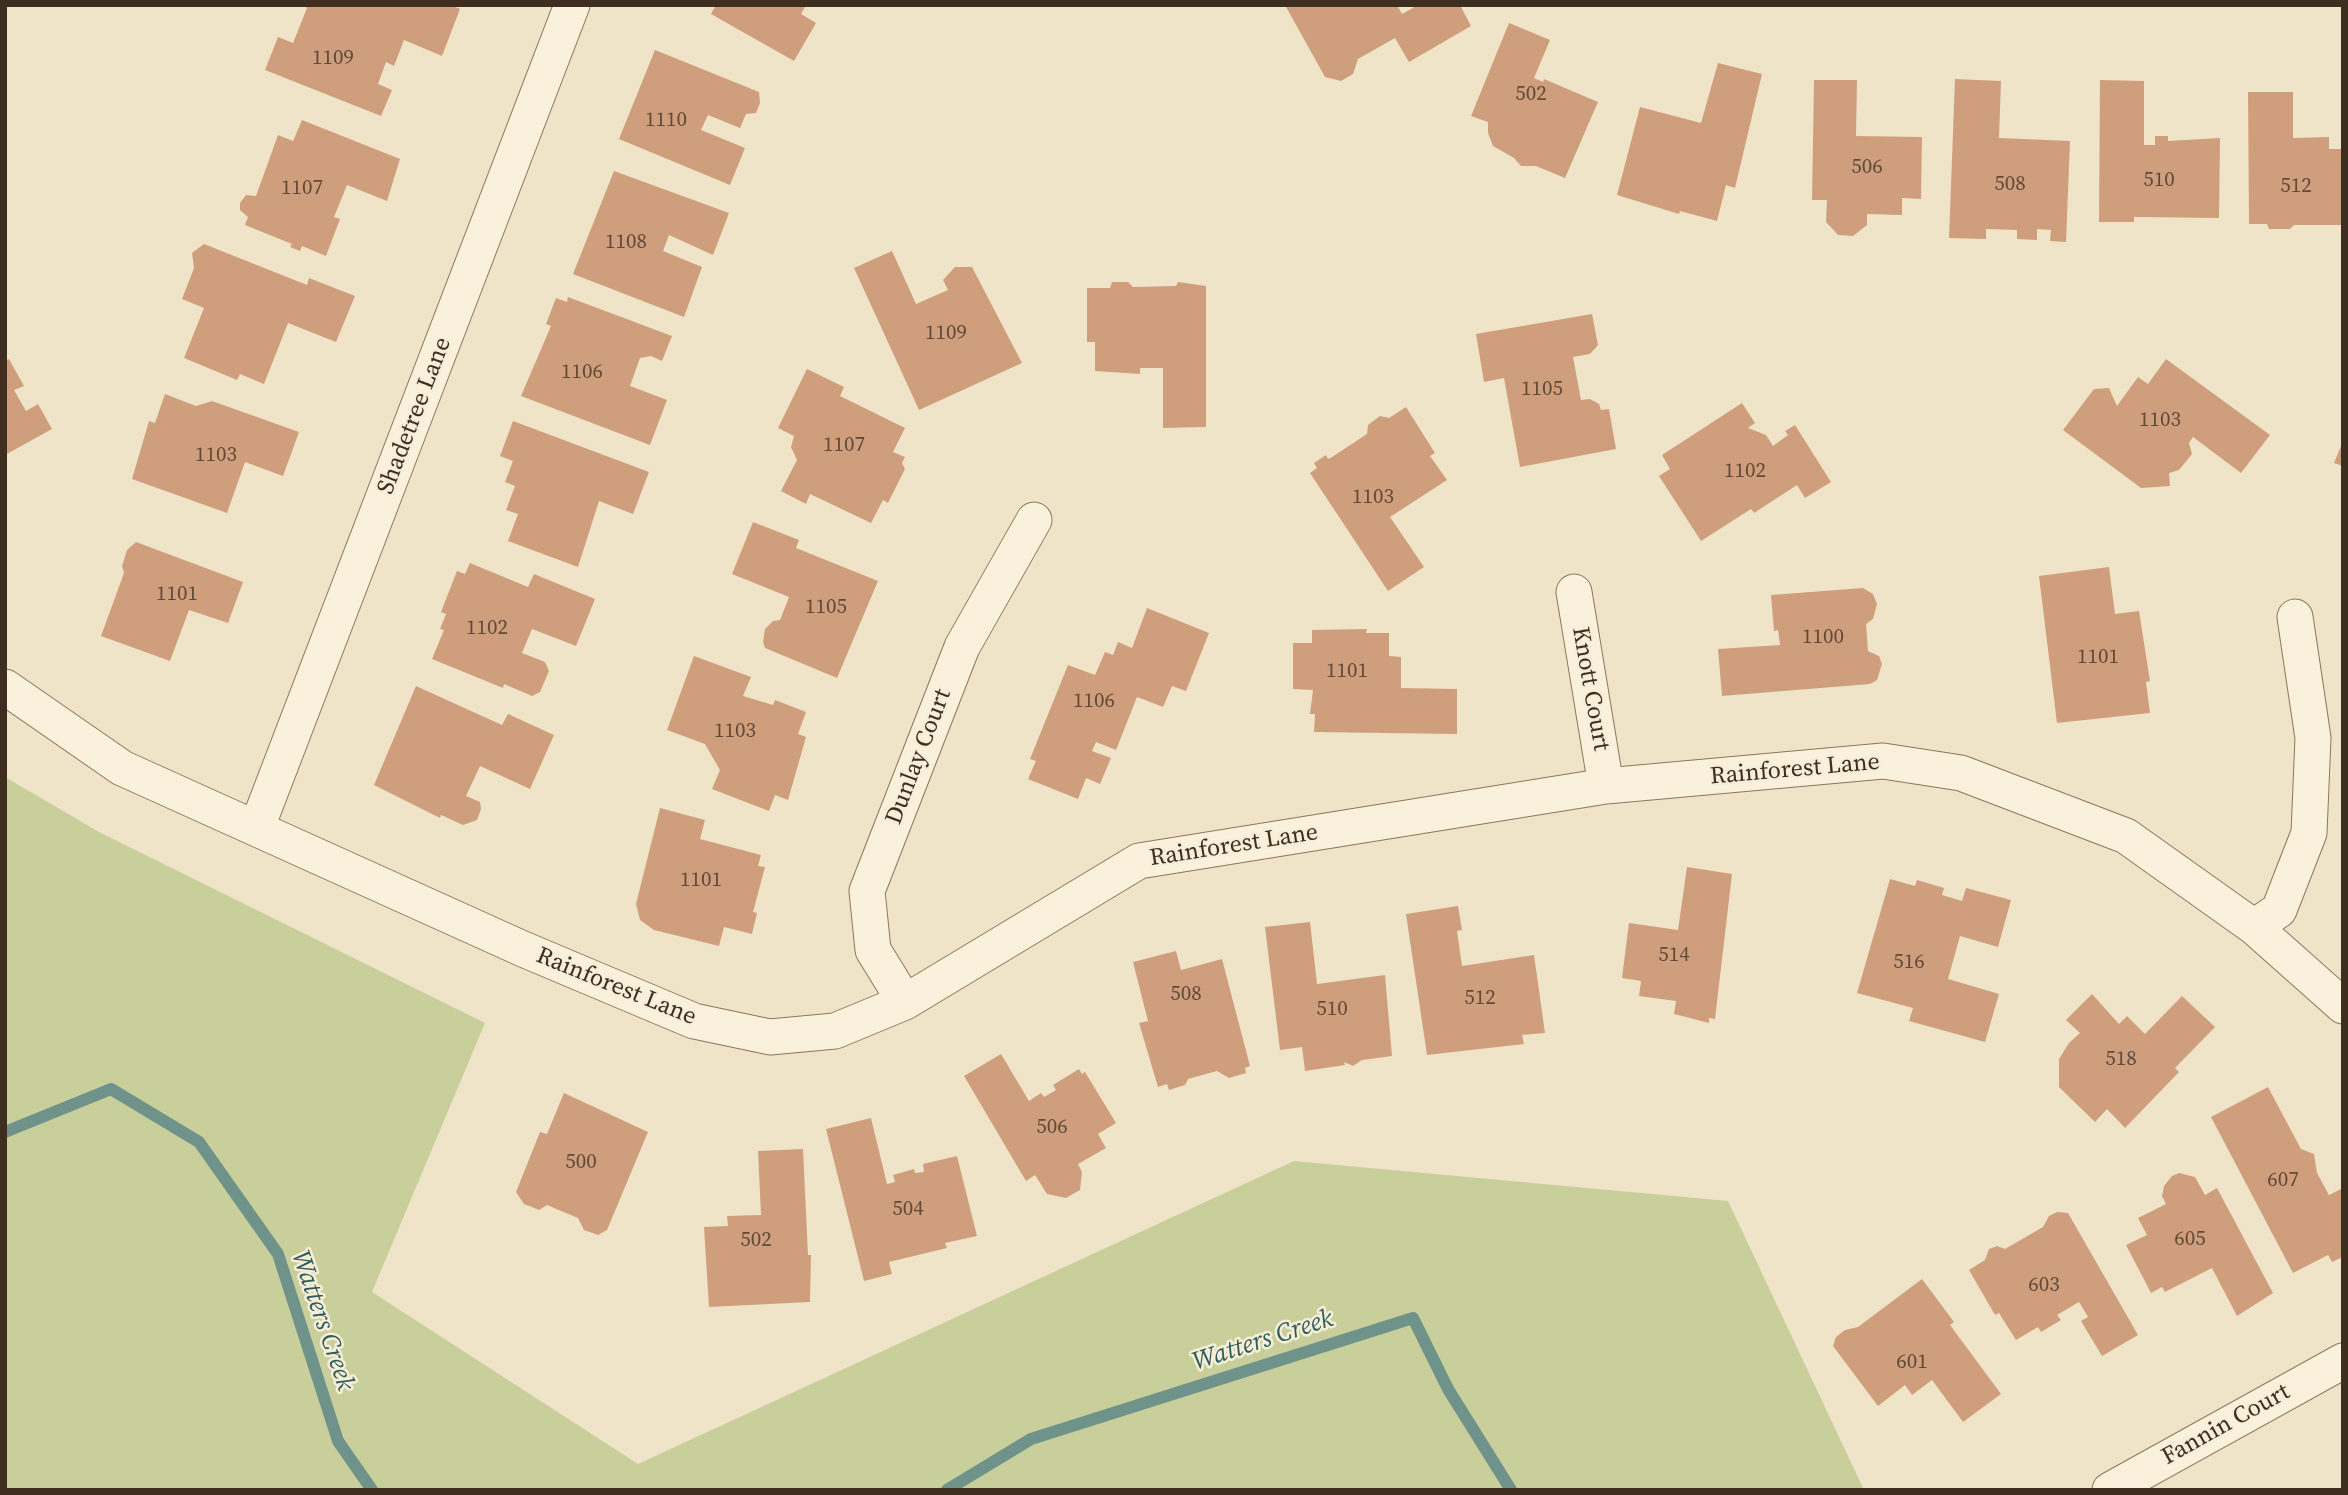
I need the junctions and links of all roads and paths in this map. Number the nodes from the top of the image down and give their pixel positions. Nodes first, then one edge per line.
1 (572, 5) edge
2 (1034, 520) dead end
3 (1574, 592) dead end
4 (2295, 617) dead end
5 (5, 687) edge
6 (1606, 786) junction
7 (257, 827) junction
8 (2254, 927) junction
9 (905, 1002) junction
10 (2343, 1006) edge
11 (2343, 1361) edge
12 (2110, 1490) edge

1 - 7 street, Shadetree Lane
2 - 9 street, Dunlay Court
3 - 6 street, Knott Court
4 - 8 street
5 - 7 street, Rainforest Lane
6 - 8 street, Rainforest Lane
6 - 9 street, Rainforest Lane
7 - 9 street, Rainforest Lane
8 - 10 street, Rainforest Lane
11 - 12 street, Fannin Court

